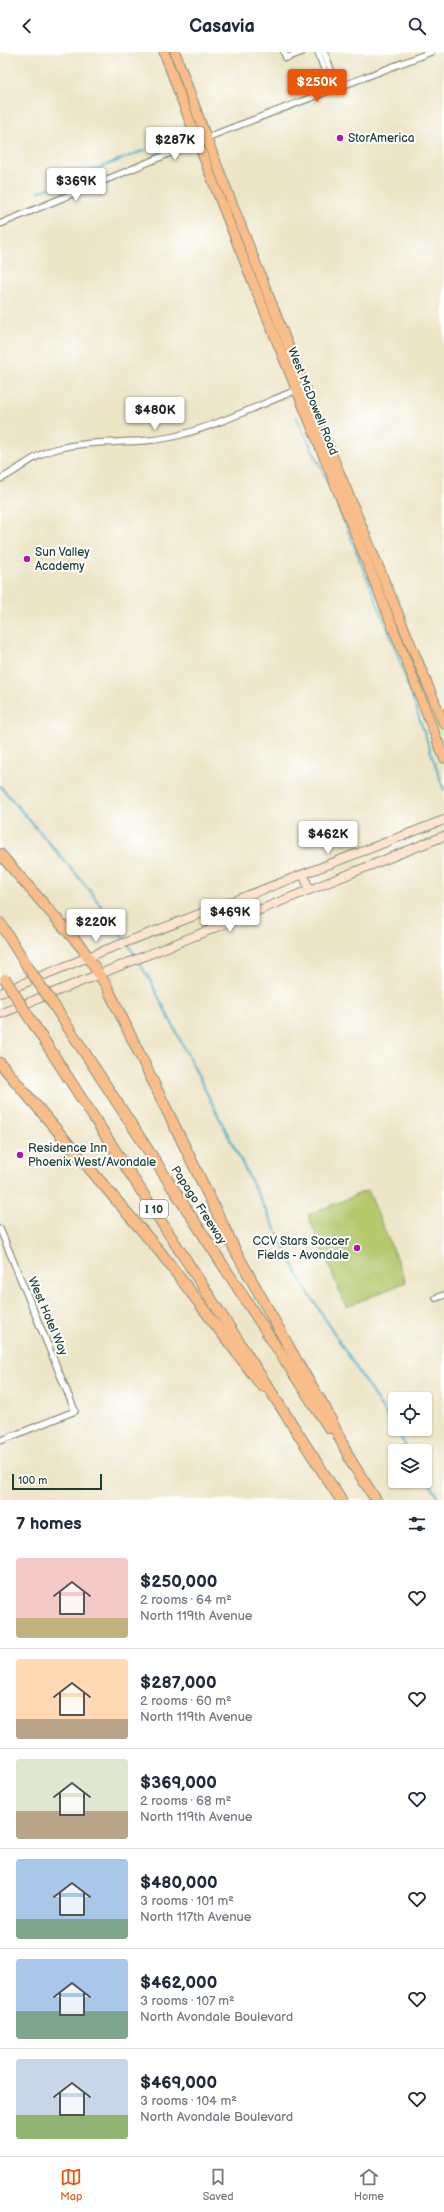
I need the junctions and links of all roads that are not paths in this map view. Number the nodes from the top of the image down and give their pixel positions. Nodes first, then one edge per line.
1 (164, 52) edge
2 (175, 52) edge
3 (302, 52) edge
4 (318, 52) edge
5 (324, 52) edge
6 (431, 52) edge
7 (285, 55) edge
8 (334, 88) junction
9 (206, 137) junction
10 (197, 142) junction
11 (0, 224) edge
12 (305, 387) junction
13 (296, 391) junction
14 (0, 479) edge
15 (444, 724) edge
16 (444, 758) edge
17 (444, 820) edge
18 (444, 836) edge
19 (0, 854) edge
20 (304, 875) junction
21 (309, 890) junction
22 (0, 923) edge
23 (89, 957) junction
24 (2, 975) edge
25 (100, 975) junction
26 (0, 993) edge
27 (0, 1014) edge
28 (0, 1063) edge
29 (0, 1229) edge
30 (444, 1295) edge
31 (436, 1298) dead end
32 (279, 1405) junction
33 (0, 1441) edge
34 (354, 1467) junction
35 (342, 1500) edge
36 (376, 1500) edge

1 - 10 main road, West McDowell Road
2 - 9 main road, West McDowell Road
3 - 7 street
4 - 8 street
5 - 8 street
6 - 8 street
8 - 9 street
9 - 10 street
9 - 12 main road, West McDowell Road
10 - 11 street
10 - 13 main road, West McDowell Road
12 - 13 street
12 - 15 main road, West McDowell Road
13 - 14 street
13 - 16 main road, West McDowell Road
17 - 20 main road
18 - 21 main road
19 - 23 highway
20 - 21 main road
20 - 23 main road
21 - 25 main road
22 - 34 highway, Papago Freeway / I 10, bridge
23 - 25 highway
23 - 26 main road
24 - 32 highway, I 10, bridge
25 - 27 main road
25 - 34 highway
28 - 32 highway
29 - 33 street, West Hotel Way
30 - 31 street
32 - 35 highway, I 10
34 - 36 highway, Papago Freeway / I 10

